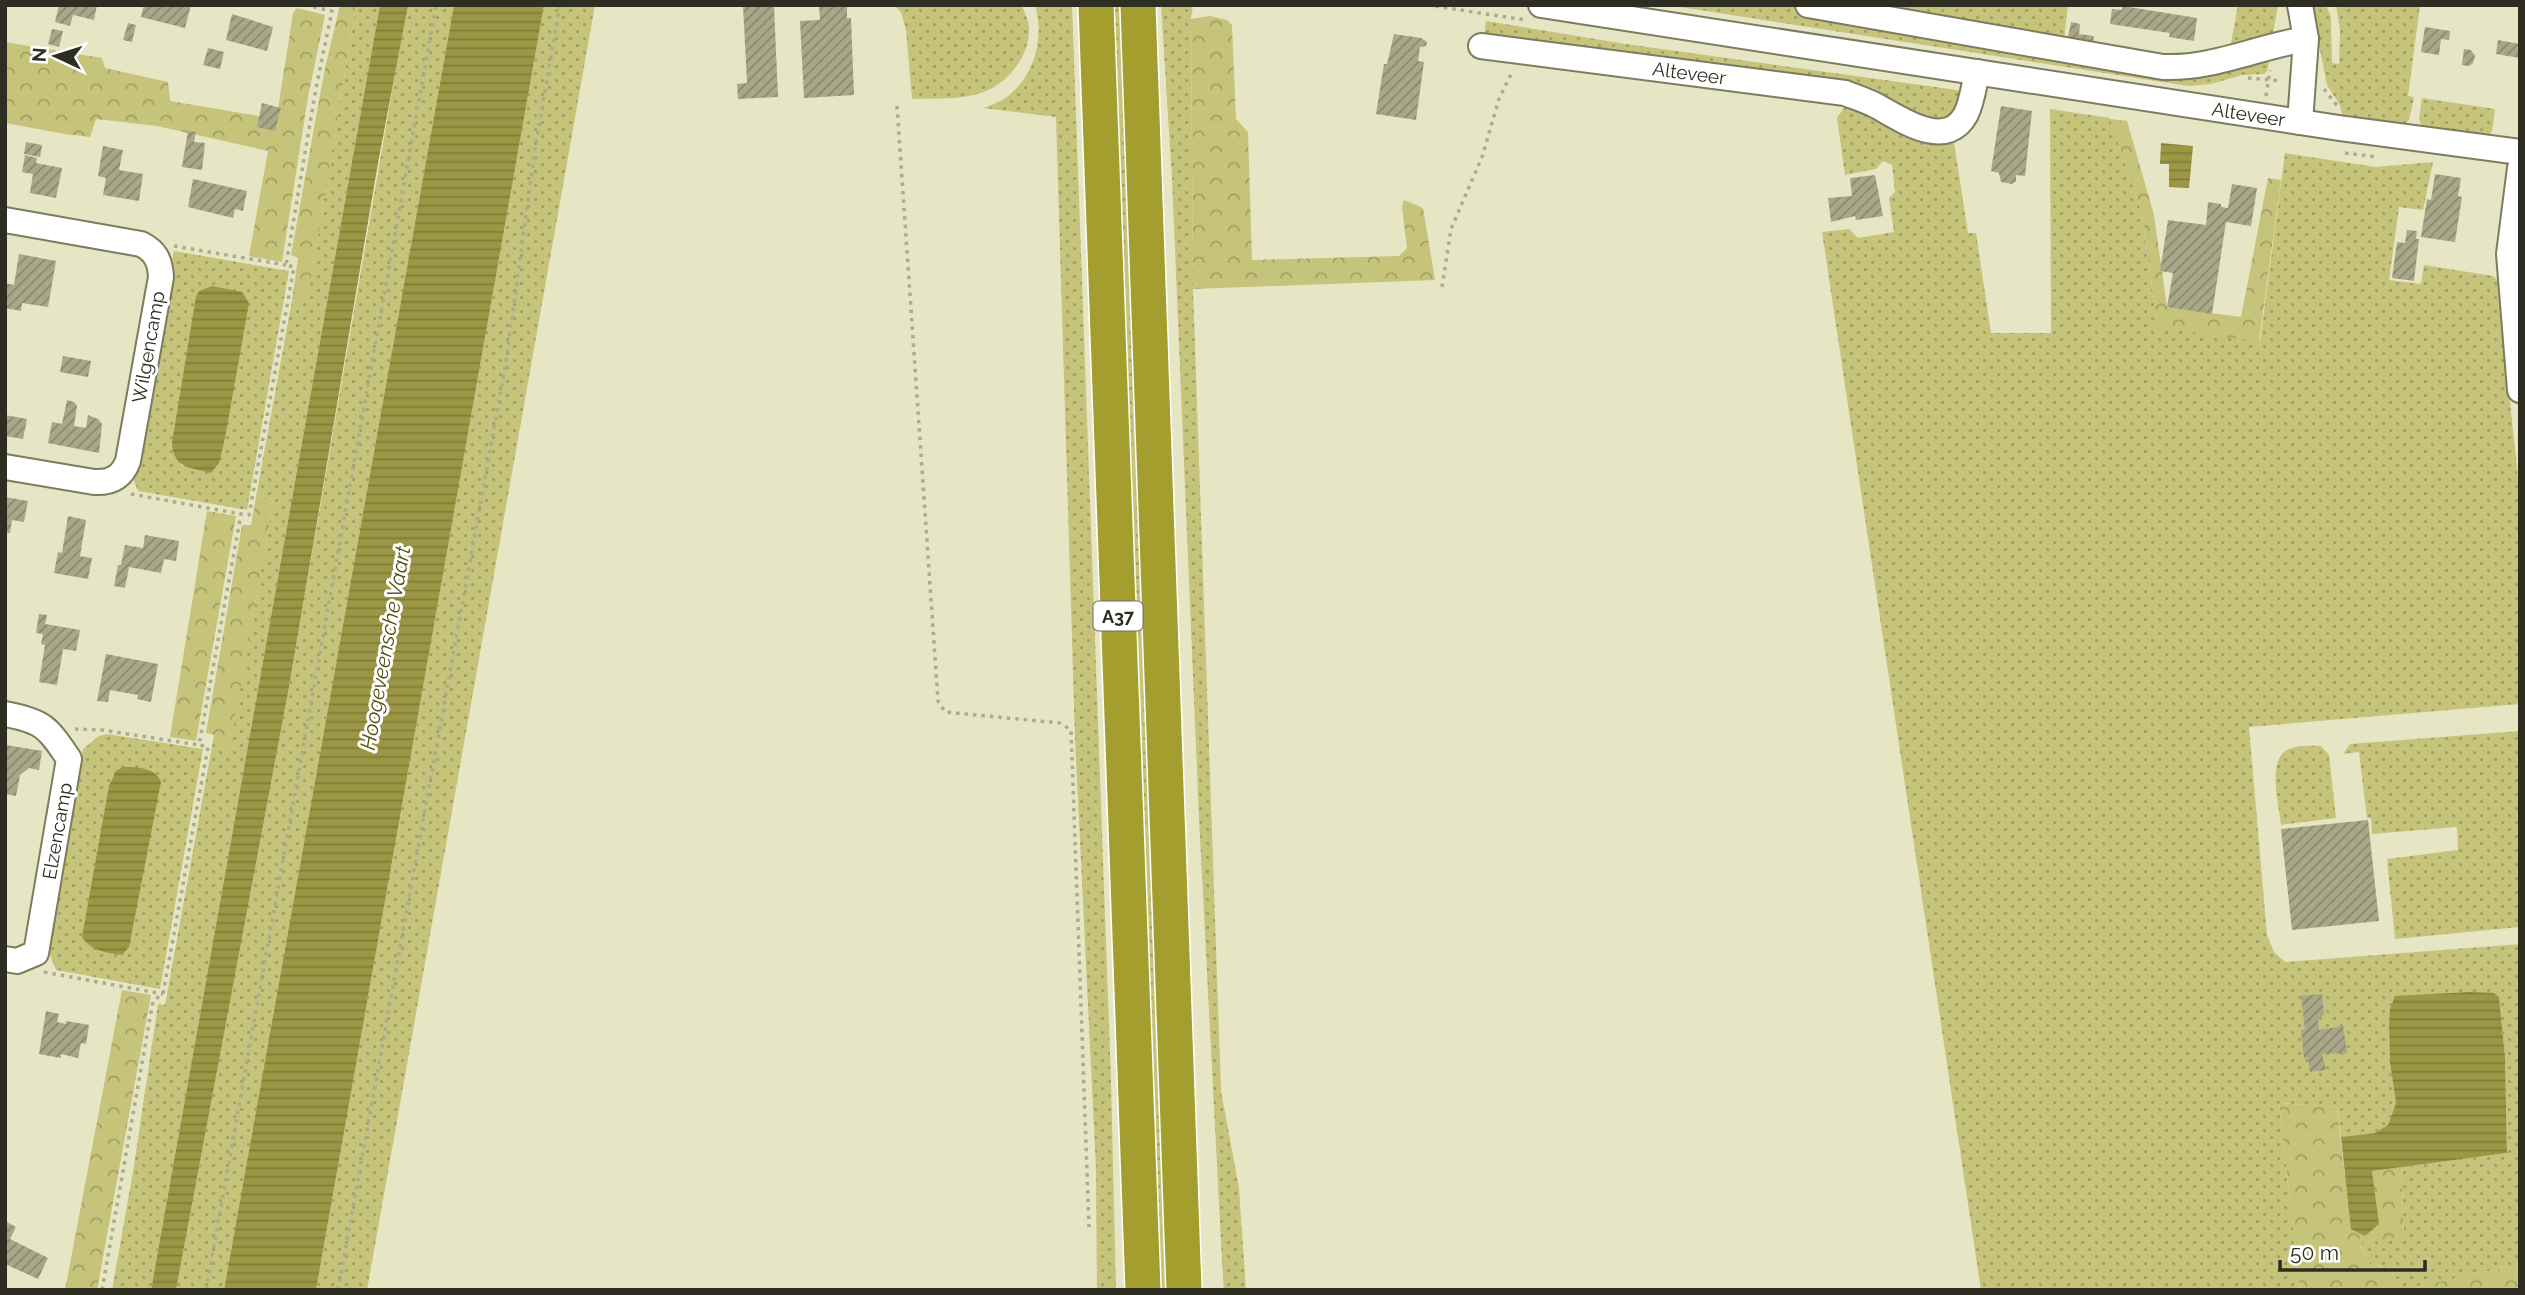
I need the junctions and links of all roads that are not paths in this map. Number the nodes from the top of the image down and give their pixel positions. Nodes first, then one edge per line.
1 (1096, 5) edge
2 (1138, 5) edge
3 (1541, 5) edge
4 (1808, 5) edge
5 (2300, 5) edge
6 (2306, 39) junction
7 (1481, 46) dead end
8 (1977, 72) junction
9 (2300, 122) junction
10 (2520, 152) edge
11 (2520, 169) edge
12 (5, 220) edge
13 (2520, 390) edge
14 (5, 467) edge
15 (5, 714) edge
16 (11, 960) edge
17 (1174, 988) junction
18 (1143, 1290) edge
19 (1184, 1290) edge
20 (1209, 1290) edge

1 - 18 highway, A37
2 - 17 highway, A37
3 - 8 street, Alteveer
4 - 6 street
5 - 6 street
6 - 9 street
7 - 8 street, Alteveer
8 - 9 street, Alteveer
9 - 10 street, Alteveer
11 - 13 street
12 - 14 street, Wilgencamp
15 - 16 street, Elzencamp
17 - 19 highway, A37
17 - 20 highway, A37

